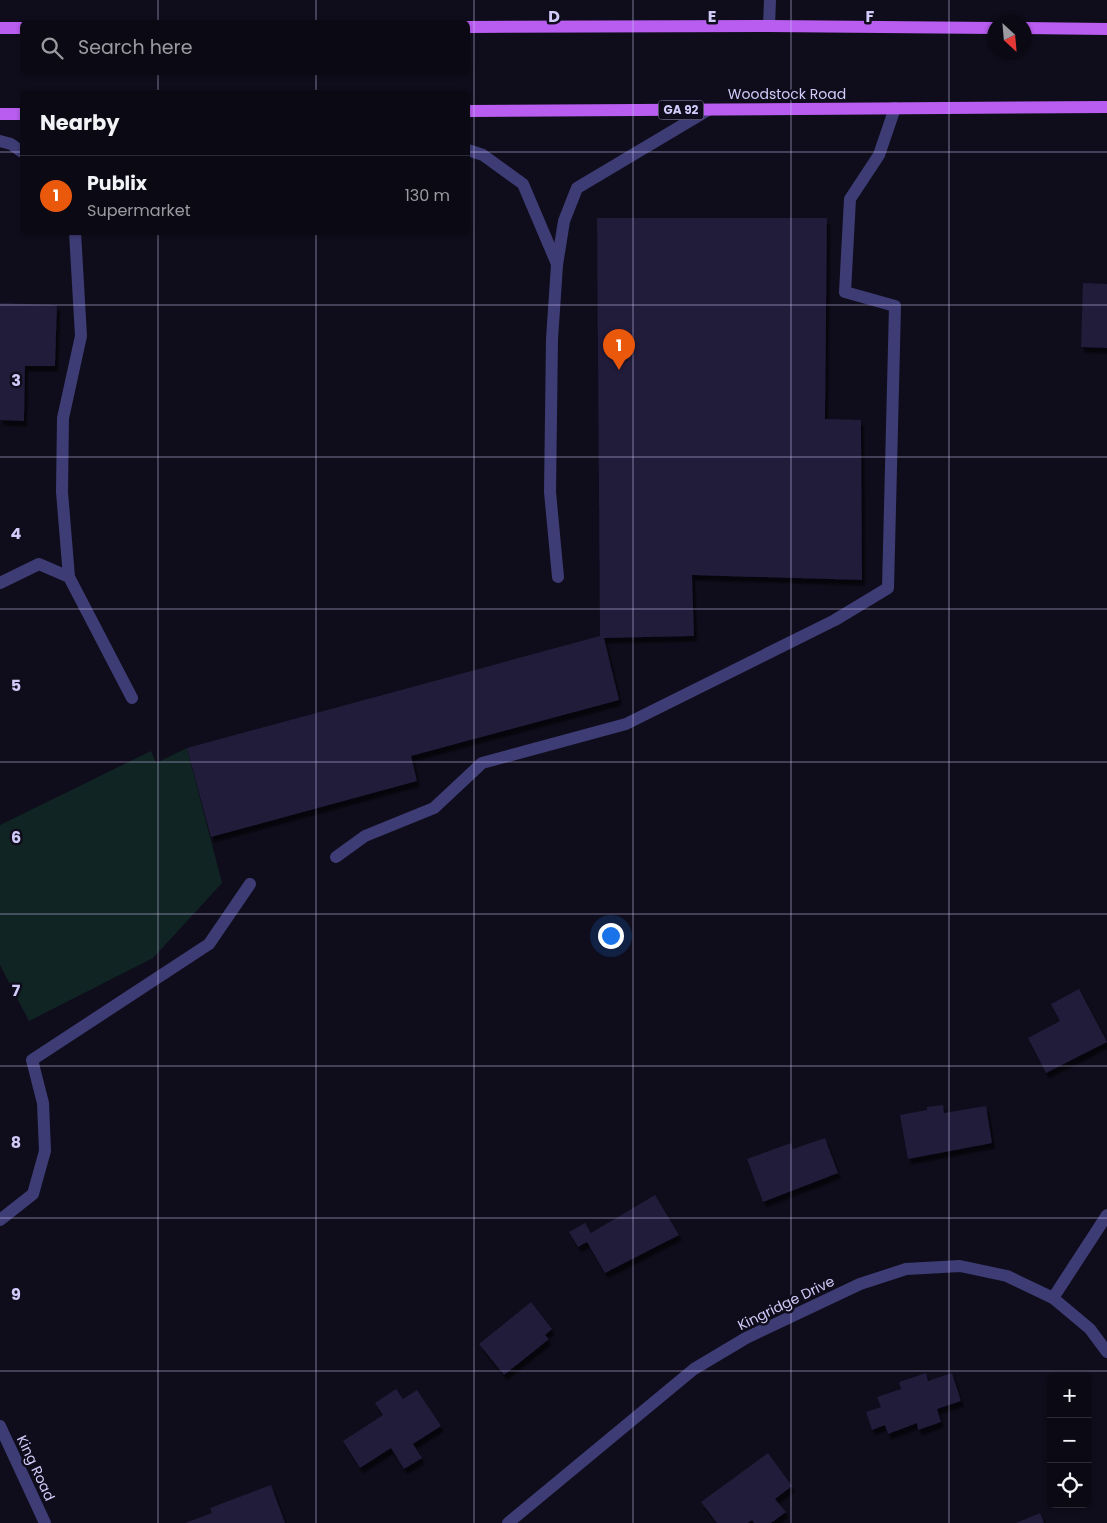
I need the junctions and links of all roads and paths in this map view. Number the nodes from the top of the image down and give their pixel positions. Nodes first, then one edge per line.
1 (770, 0) edge
2 (769, 26) junction
3 (470, 27) edge
4 (0, 28) edge
5 (20, 28) edge
6 (987, 28) edge
7 (1032, 28) edge
8 (1107, 29) edge
9 (1107, 107) edge
10 (895, 108) junction
11 (708, 110) junction
12 (470, 111) edge
13 (0, 114) edge
14 (20, 114) edge
15 (0, 141) edge
16 (20, 151) edge
17 (470, 151) edge
18 (75, 235) edge
19 (557, 265) junction
20 (69, 577) junction
21 (558, 577) dead end
22 (0, 583) edge
23 (132, 698) dead end
24 (336, 857) dead end
25 (250, 884) dead end
26 (1107, 1215) edge
27 (0, 1220) edge
28 (1054, 1298) junction
29 (1107, 1352) edge
30 (0, 1426) edge
31 (45, 1523) edge
32 (508, 1523) edge

1 - 2 street
2 - 3 main road
2 - 6 main road
4 - 5 main road
7 - 8 main road
9 - 10 main road, Woodstock Road / GA 92
10 - 11 main road, Woodstock Road / GA 92
10 - 24 street
11 - 12 main road, Woodstock Road / GA 92
11 - 19 street
13 - 14 main road
15 - 16 street
17 - 19 street
18 - 20 street
19 - 21 street
20 - 22 street
20 - 23 street
25 - 27 street
26 - 28 street
28 - 29 street, Kingridge Drive
28 - 32 street, Kingridge Drive
30 - 31 street, King Road

